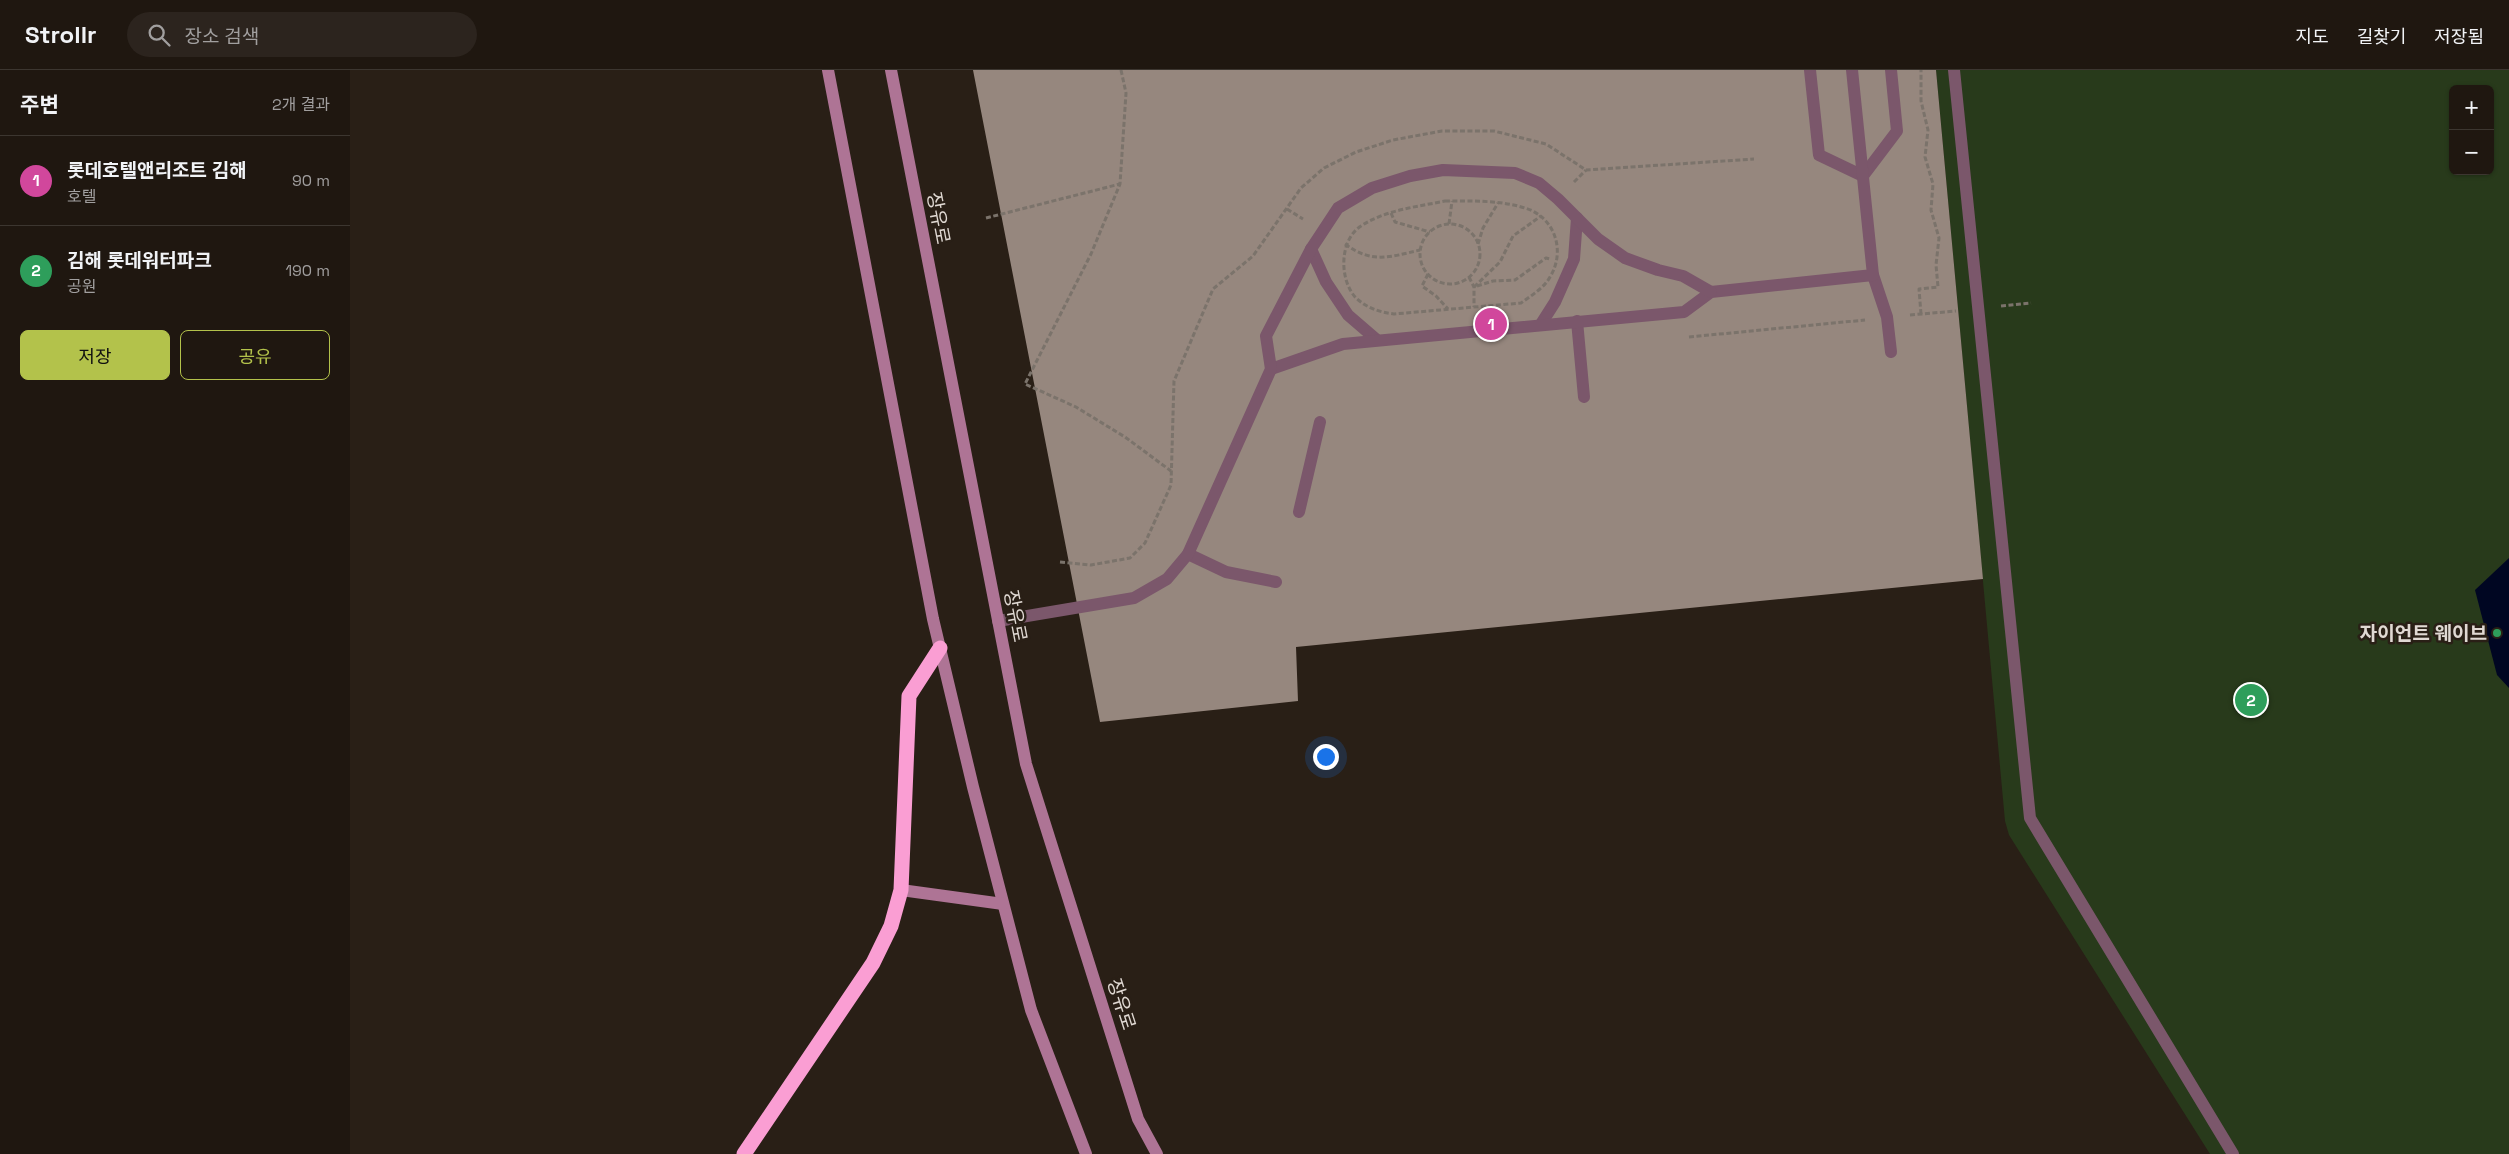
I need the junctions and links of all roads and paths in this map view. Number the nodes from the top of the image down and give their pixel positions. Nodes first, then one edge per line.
1 (828, 70) edge
2 (891, 70) edge
3 (1121, 70) edge
4 (1810, 70) edge
5 (1852, 70) edge
6 (1891, 70) edge
7 (1921, 70) edge
8 (1954, 70) edge
9 (1586, 170) dead end
10 (1863, 176) junction
11 (1120, 184) junction
12 (1570, 186) dead end
13 (1452, 201) junction
14 (1498, 203) junction
15 (1286, 209) dead end
16 (1391, 213) junction
17 (1541, 216) junction
18 (986, 218) dead end
19 (1576, 218) junction
20 (1305, 221) dead end
21 (1449, 224) junction
22 (1430, 232) junction
23 (1478, 244) junction
24 (1347, 245) junction
25 (1311, 249) junction
26 (1420, 250) junction
27 (1556, 260) junction
28 (1428, 274) junction
29 (1873, 275) junction
30 (1469, 278) junction
31 (1474, 287) junction
32 (1711, 292) junction
33 (2031, 303) dead end
34 (1997, 306) dead end
35 (1474, 307) junction
36 (1448, 309) junction
37 (1964, 310) dead end
38 (1921, 314) junction
39 (1904, 316) dead end
40 (1868, 320) dead end
41 (1577, 321) junction
42 (1541, 324) junction
43 (1682, 337) dead end
44 (1377, 340) junction
45 (1891, 352) dead end
46 (1271, 369) junction
47 (1584, 397) dead end
48 (1320, 422) dead end
49 (1172, 472) dead end
50 (1299, 512) dead end
51 (1188, 554) junction
52 (1276, 582) dead end
53 (998, 621) junction
54 (940, 648) junction
55 (901, 890) junction
56 (1003, 904) junction
57 (744, 1154) edge
58 (1086, 1154) edge
59 (1157, 1154) edge
60 (2233, 1154) edge

1 - 54 main road
2 - 53 main road, 장유로
3 - 11 path
4 - 10 lane
5 - 10 lane
6 - 10 lane
7 - 38 path
8 - 60 lane
9 - 12 path
10 - 29 lane
11 - 18 path
11 - 49 path
13 - 14 path
13 - 16 path
13 - 21 path
14 - 17 path
14 - 23 path
15 - 20 path
16 - 22 path
16 - 24 path
17 - 27 path
17 - 31 path
19 - 25 lane
19 - 32 lane
19 - 42 lane
21 - 22 path
21 - 23 path
22 - 26 path
23 - 30 path
24 - 26 path
24 - 36 path
25 - 44 lane
25 - 46 lane
26 - 28 path
27 - 31 path
27 - 35 path
28 - 30 path
28 - 36 path
29 - 32 lane
29 - 45 lane
30 - 31 path
31 - 35 path
32 - 41 lane
33 - 34 path
35 - 36 path
37 - 38 path
38 - 39 path
40 - 43 path
41 - 42 lane
41 - 47 lane
42 - 44 lane
44 - 46 lane
46 - 51 lane
48 - 50 lane
51 - 52 lane
51 - 53 lane
53 - 59 main road, 장유로
54 - 55 highway
54 - 56 main road
55 - 56 main road
55 - 57 highway
56 - 58 main road

